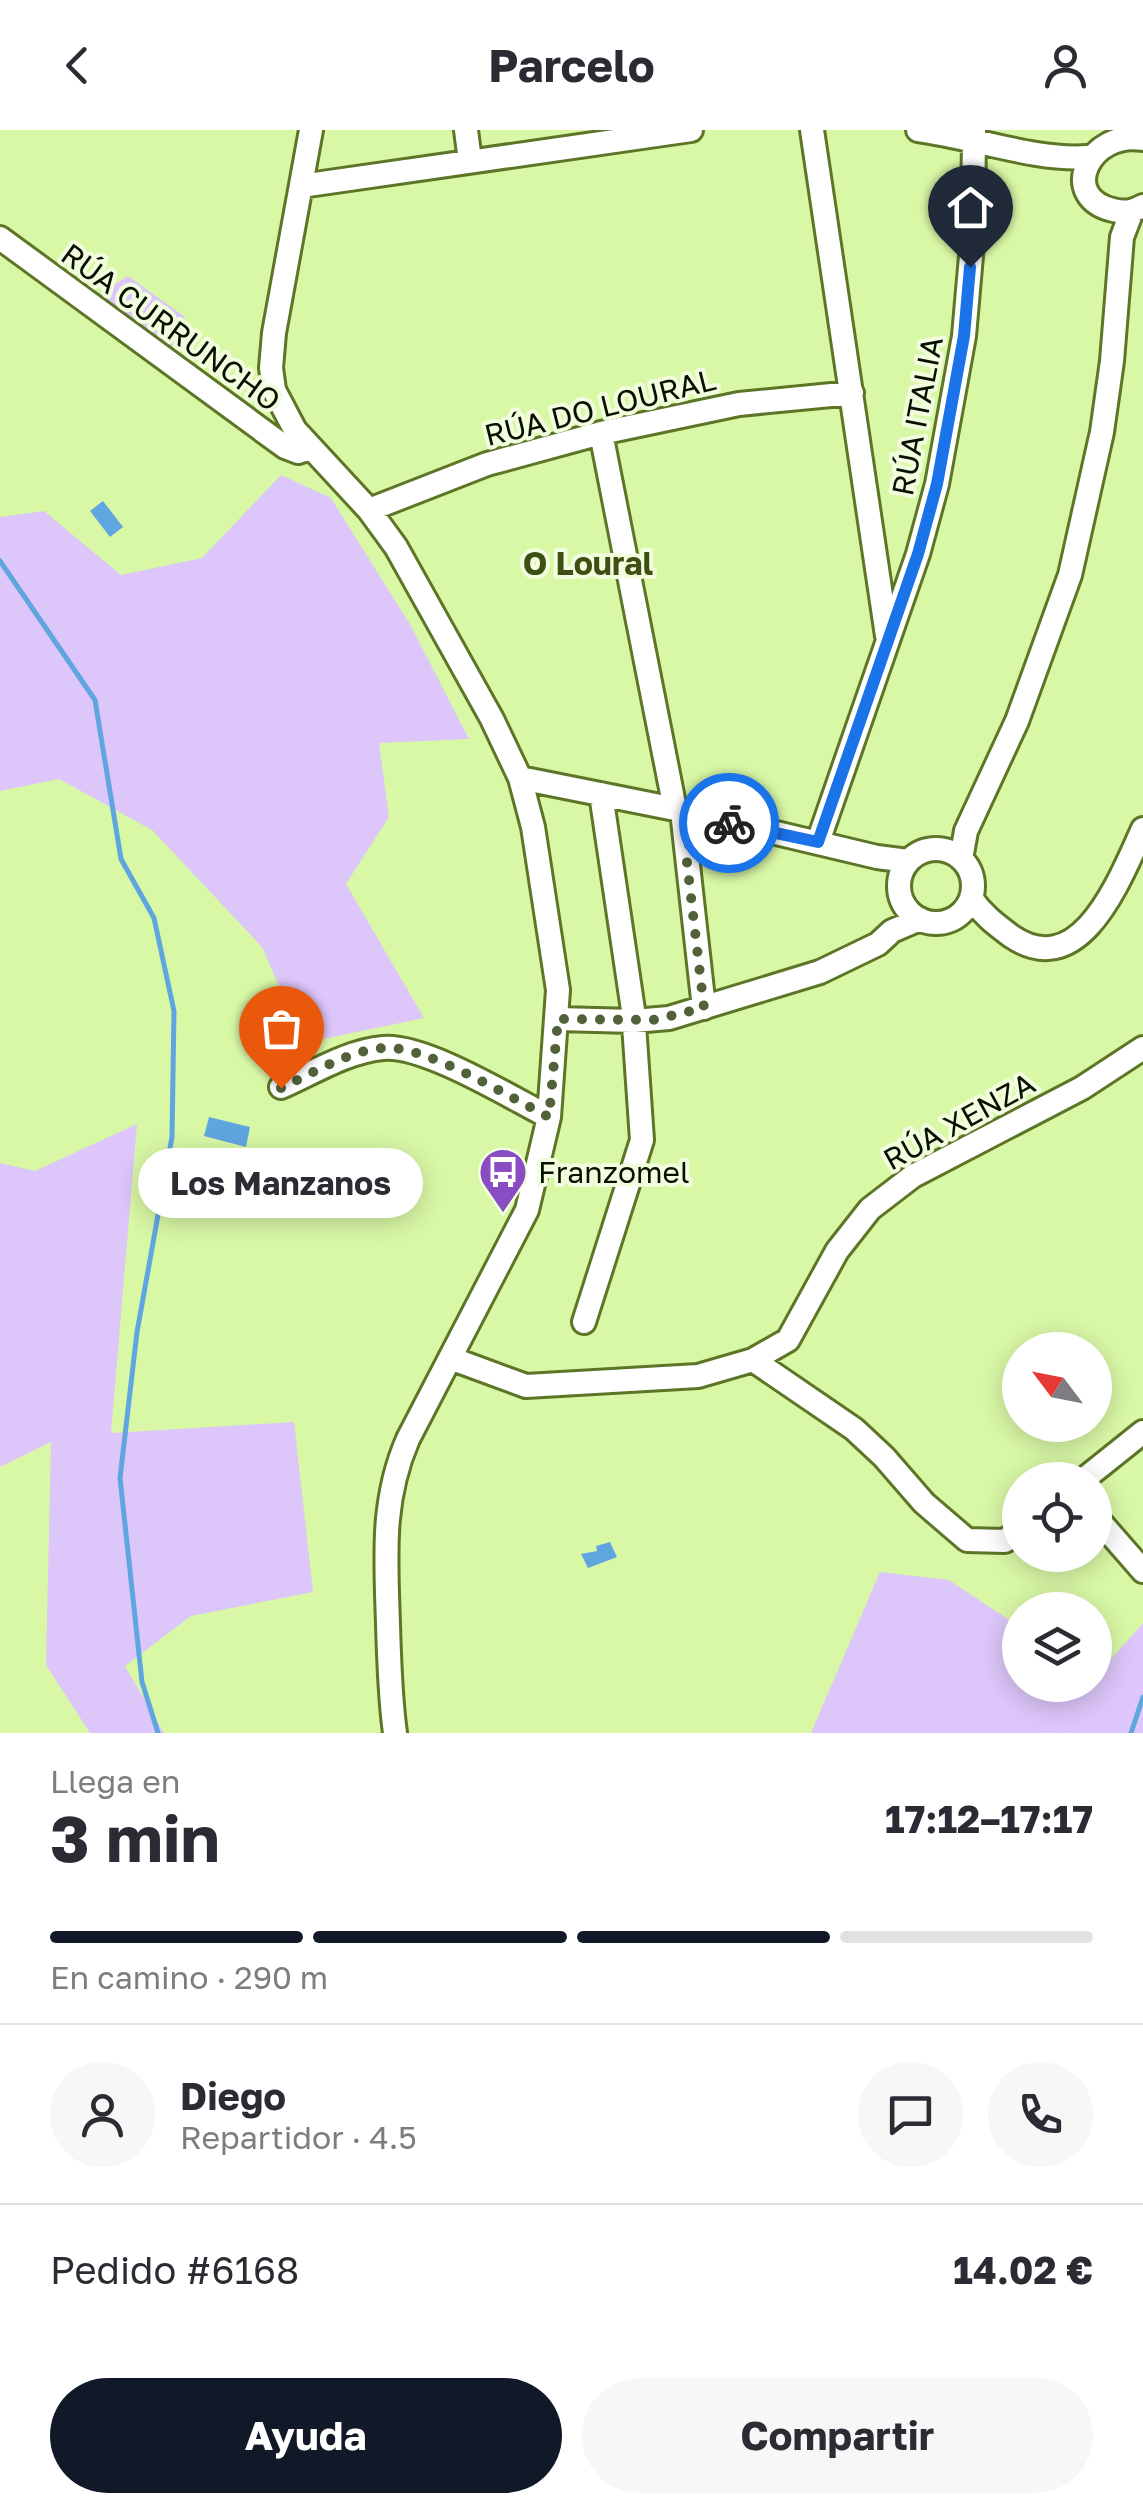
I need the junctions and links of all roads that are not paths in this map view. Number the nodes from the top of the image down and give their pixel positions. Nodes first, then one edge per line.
1 (312, 130) edge
2 (466, 130) edge
3 (691, 130) edge
4 (812, 130) edge
5 (918, 130) edge
6 (974, 134) edge
7 (1124, 134) edge
8 (580, 138) edge
9 (470, 161) junction
10 (1085, 165) junction
11 (301, 186) junction
12 (1129, 209) edge
13 (0, 238) edge
14 (852, 393) junction
15 (601, 433) junction
16 (312, 448) junction
17 (369, 510) junction
18 (878, 569) junction
19 (910, 575) junction
20 (887, 640) junction
21 (520, 778) junction
22 (602, 794) junction
23 (678, 810) junction
24 (710, 820) junction
25 (1143, 830) edge
26 (818, 842) junction
27 (686, 854) junction
28 (953, 854) junction
29 (904, 870) junction
30 (966, 906) junction
31 (912, 912) junction
32 (704, 1008) junction
33 (558, 1019) junction
34 (634, 1021) junction
35 (1143, 1048) edge
36 (281, 1088) dead end
37 (549, 1117) junction
38 (584, 1322) dead end
39 (450, 1358) junction
40 (753, 1360) junction
41 (1143, 1432) edge
42 (1106, 1462) edge
43 (1112, 1535) edge
44 (1002, 1541) edge
45 (1143, 1571) edge
46 (395, 1733) edge

1 - 11 street
2 - 9 street
3 - 8 street
4 - 14 street
5 - 6 street
6 - 10 street
6 - 19 street, RÚA ITALIA
7 - 10 street
8 - 9 street
9 - 11 street
10 - 12 street
11 - 16 street
12 - 28 street
13 - 16 street, RÚA CURRUNCHO
14 - 15 street, RÚA DO LOURAL
14 - 18 street
15 - 17 street, RÚA DO LOURAL
15 - 23 street
16 - 17 street
17 - 21 street
18 - 19 street
18 - 20 street
19 - 20 street, RÚA ITALIA
20 - 26 street, RÚA ITALIA
21 - 22 street
21 - 33 street
22 - 23 street
22 - 34 street
23 - 24 street
23 - 27 street
24 - 26 street
24 - 27 street
25 - 30 street
26 - 29 street
27 - 32 street
28 - 29 street
28 - 30 street
29 - 31 street
30 - 31 street
31 - 32 street
32 - 34 street
33 - 34 street
33 - 37 street
34 - 38 street
35 - 40 street, RÚA XENZA
36 - 37 street
37 - 39 street
39 - 40 street, RÚA XENZA
39 - 46 street
40 - 44 street
41 - 42 street
43 - 45 street

